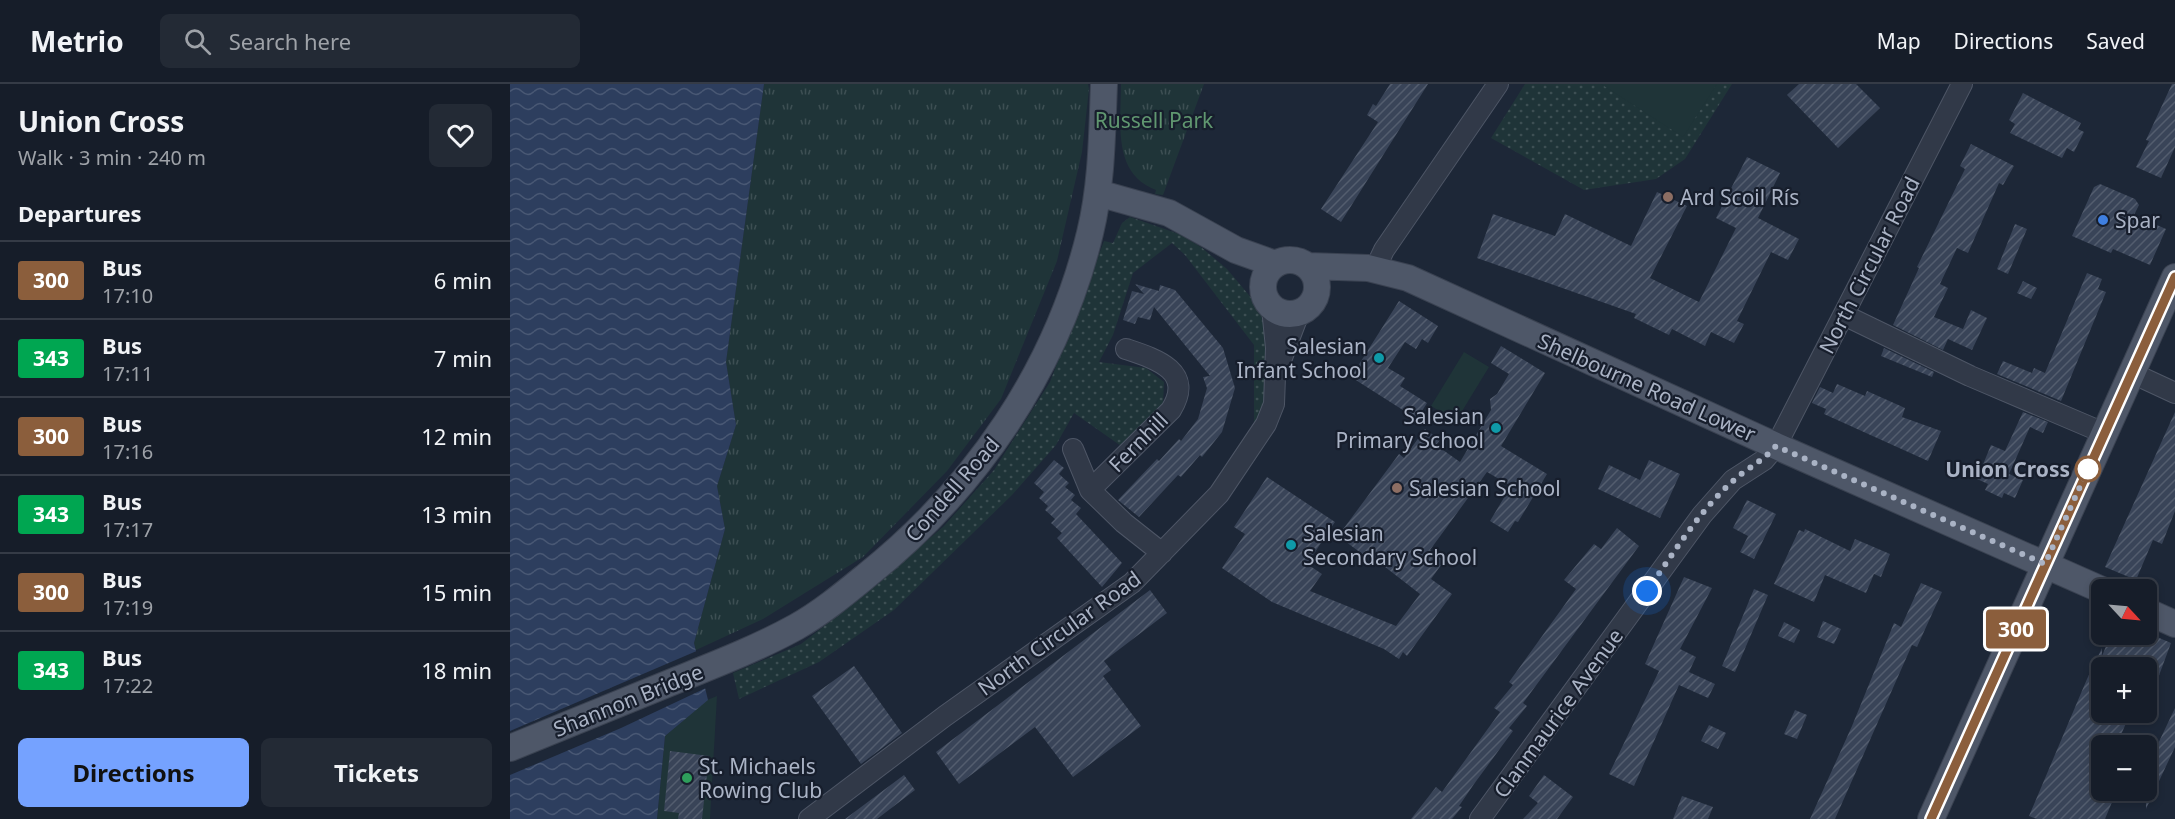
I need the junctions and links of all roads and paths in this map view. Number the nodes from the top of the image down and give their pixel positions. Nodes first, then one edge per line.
1 (1104, 84) edge
2 (1498, 84) edge
3 (1962, 84) edge
4 (1098, 193) junction
5 (1307, 266) junction
6 (1372, 269) junction
7 (1269, 272) junction
8 (2175, 277) edge
9 (1307, 304) junction
10 (1272, 308) junction
11 (1844, 315) junction
12 (1126, 349) dead end
13 (2132, 373) junction
14 (1276, 374) junction
15 (2175, 393) edge
16 (2104, 433) junction
17 (1776, 446) junction
18 (1073, 449) dead end
19 (1090, 490) junction
20 (1162, 554) junction
21 (2045, 564) junction
22 (2091, 585) edge
23 (2157, 616) edge
24 (2175, 624) edge
25 (747, 652) joint
26 (510, 748) edge
27 (809, 819) edge
28 (1480, 819) edge
29 (1931, 819) edge

1 - 4 main road, Condell Road
2 - 6 street
3 - 11 street, North Circular Road
4 - 7 main road
4 - 25 main road, Condell Road
5 - 6 main road, Shelbourne Road Lower
5 - 7 main road, Shelbourne Road Lower
5 - 9 main road
6 - 9 main road
6 - 17 main road, Shelbourne Road Lower
7 - 10 main road
8 - 13 main road
9 - 10 main road
9 - 14 street, North Circular Road
10 - 14 street, North Circular Road
11 - 16 street
11 - 17 street, North Circular Road
12 - 19 street, Fernhill
13 - 15 street
13 - 16 main road
14 - 20 street, North Circular Road
16 - 21 main road
17 - 21 main road, Shelbourne Road Lower
17 - 28 street, Clanmaurice Avenue
18 - 19 street, Fernhill
19 - 20 street, Fernhill
20 - 27 street, North Circular Road
21 - 22 main road, Shelbourne Road Lower
21 - 29 main road
23 - 24 main road
25 - 26 main road, Shannon Bridge

